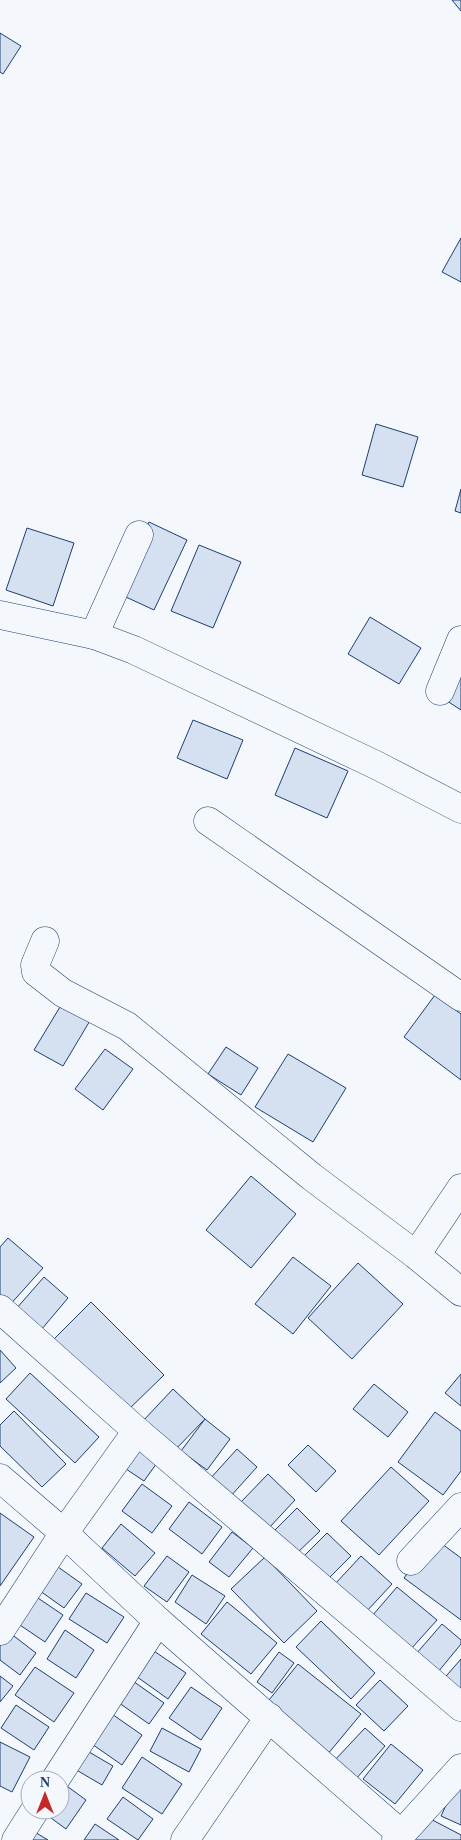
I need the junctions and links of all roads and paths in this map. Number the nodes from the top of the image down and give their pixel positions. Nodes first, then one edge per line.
1 (139, 535) dead end
2 (0, 615) edge
3 (94, 635) junction
4 (461, 640) edge
5 (440, 691) dead end
6 (461, 809) edge
7 (208, 821) dead end
8 (45, 942) dead end
9 (461, 997) edge
10 (461, 1188) edge
11 (416, 1255) junction
12 (461, 1292) edge
13 (0, 1309) edge
14 (137, 1431) junction
15 (0, 1478) edge
16 (461, 1507) edge
17 (64, 1533) junction
18 (411, 1561) dead end
19 (158, 1622) junction
20 (0, 1631) edge
21 (461, 1707) edge
22 (269, 1717) junction
23 (461, 1768) edge
24 (62, 1770) edge
25 (29, 1820) edge
26 (398, 1837) edge
27 (16, 1840) edge
28 (185, 1840) edge

1 - 3 street
2 - 3 street
3 - 6 street
4 - 5 street
7 - 9 street
8 - 11 street
10 - 11 street
11 - 12 street
13 - 14 street
14 - 17 street
14 - 21 street
15 - 17 street
16 - 18 street
17 - 19 street
17 - 20 street
19 - 22 street
19 - 24 street
22 - 26 street
22 - 28 street
23 - 26 street
25 - 27 street

